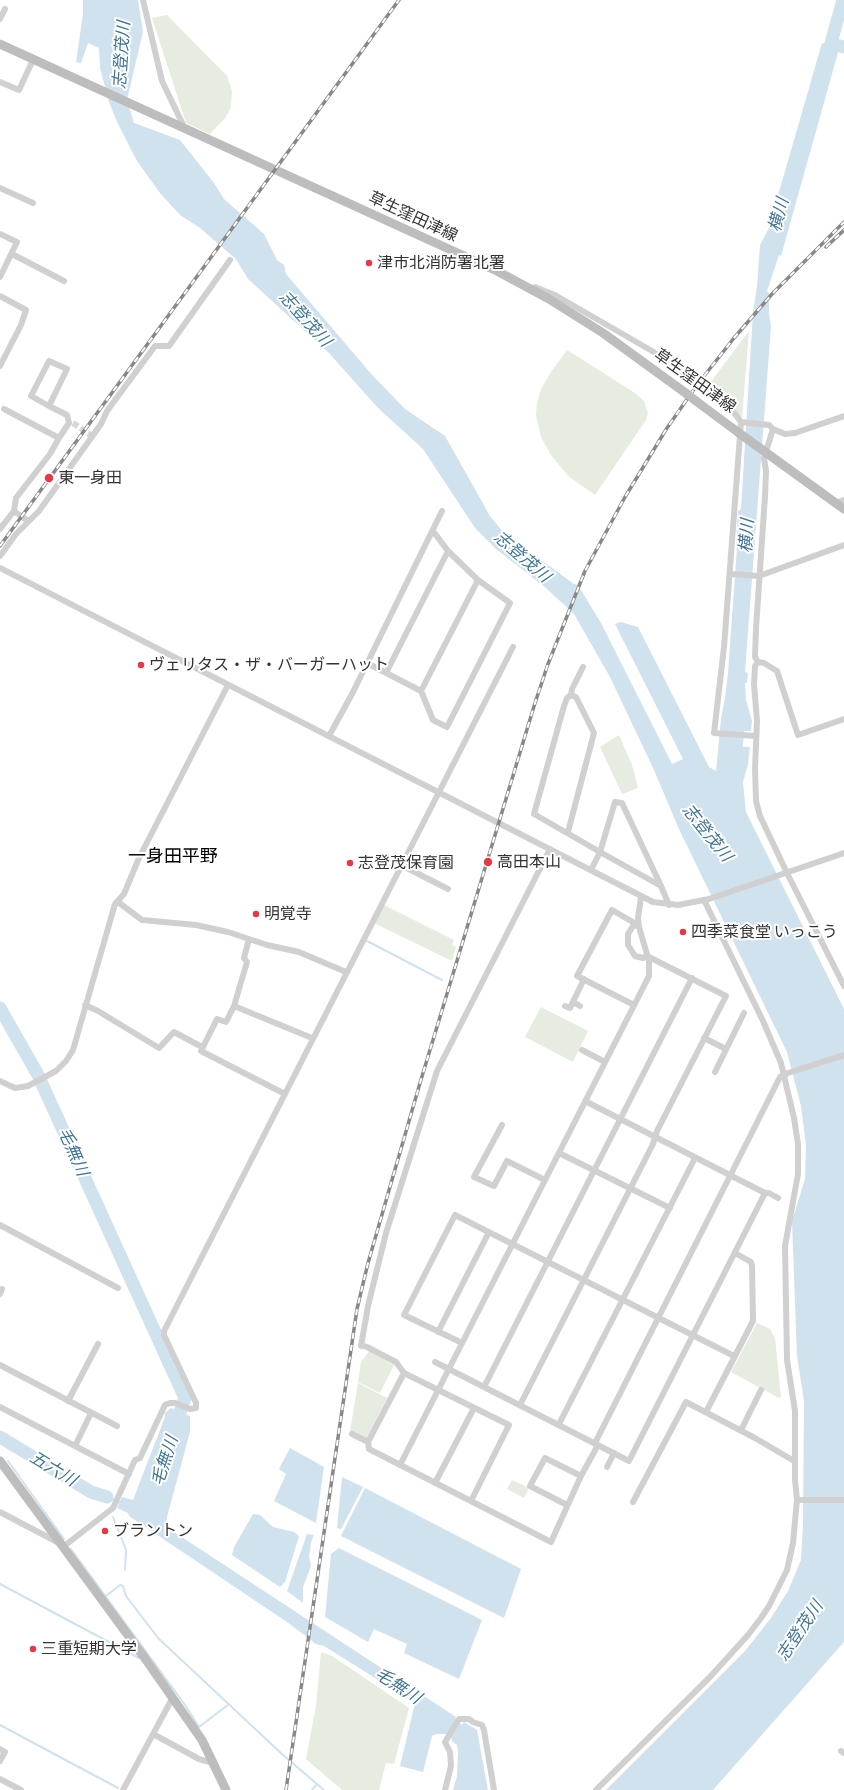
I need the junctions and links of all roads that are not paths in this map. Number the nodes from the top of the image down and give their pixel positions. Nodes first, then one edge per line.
1 (143, 0) edge
2 (5, 9) dead end
3 (0, 19) edge
4 (0, 44) edge
5 (32, 60) junction
6 (0, 82) edge
7 (185, 129) junction
8 (0, 188) edge
9 (32, 203) dead end
10 (0, 234) edge
11 (12, 254) junction
12 (230, 260) dead end
13 (0, 277) edge
14 (64, 281) dead end
15 (532, 290) junction
16 (0, 296) edge
17 (0, 366) edge
18 (49, 406) junction
19 (4, 409) dead end
20 (844, 416) edge
21 (743, 422) junction
22 (771, 427) junction
23 (60, 438) junction
24 (840, 501) edge
25 (844, 509) edge
26 (14, 511) junction
27 (442, 511) dead end
28 (28, 521) junction
29 (0, 529) edge
30 (433, 531) junction
31 (844, 545) edge
32 (448, 551) junction
33 (0, 556) edge
34 (0, 568) edge
35 (730, 574) junction
36 (759, 576) junction
37 (478, 580) junction
38 (513, 647) dead end
39 (758, 662) junction
40 (367, 663) junction
41 (583, 667) dead end
42 (386, 673) junction
43 (228, 685) junction
44 (420, 691) junction
45 (571, 696) junction
46 (844, 719) edge
47 (329, 736) junction
48 (756, 736) junction
49 (438, 792) junction
50 (568, 832) junction
51 (550, 849) junction
52 (600, 852) junction
53 (844, 853) edge
54 (401, 866) junction
55 (591, 870) junction
56 (786, 873) junction
57 (661, 886) junction
58 (448, 889) dead end
59 (641, 897) junction
60 (706, 900) junction
61 (118, 902) junction
62 (669, 905) junction
63 (638, 925) junction
64 (249, 939) junction
65 (648, 956) junction
66 (346, 972) junction
67 (692, 978) junction
68 (584, 979) junction
69 (844, 986) edge
70 (572, 1002) junction
71 (85, 1005) junction
72 (634, 1005) junction
73 (234, 1006) junction
74 (565, 1006) dead end
75 (580, 1006) dead end
76 (744, 1013) dead end
77 (312, 1038) junction
78 (704, 1038) junction
79 (202, 1047) junction
80 (582, 1050) dead end
81 (726, 1050) junction
82 (844, 1055) edge
83 (605, 1062) junction
84 (715, 1072) dead end
85 (786, 1074) junction
86 (0, 1081) edge
87 (284, 1094) junction
88 (585, 1101) junction
89 (620, 1119) junction
90 (502, 1125) dead end
91 (655, 1137) junction
92 (559, 1153) junction
93 (695, 1158) junction
94 (594, 1171) junction
95 (731, 1176) junction
96 (545, 1180) junction
97 (630, 1188) junction
98 (765, 1193) junction
99 (778, 1198) dead end
100 (670, 1208) junction
101 (0, 1225) edge
102 (489, 1232) junction
103 (513, 1244) junction
104 (735, 1253) junction
105 (548, 1262) junction
106 (584, 1280) junction
107 (118, 1288) dead end
108 (623, 1300) junction
109 (658, 1318) junction
110 (438, 1332) junction
111 (693, 1335) junction
112 (98, 1344) dead end
113 (462, 1344) junction
114 (734, 1356) junction
115 (435, 1362) dead end
116 (0, 1365) edge
117 (449, 1369) junction
118 (404, 1373) junction
119 (484, 1387) junction
120 (438, 1390) junction
121 (761, 1390) dead end
122 (68, 1401) junction
123 (520, 1405) junction
124 (0, 1407) edge
125 (474, 1408) junction
126 (706, 1412) junction
127 (91, 1413) junction
128 (559, 1424) junction
129 (117, 1426) dead end
130 (741, 1430) junction
131 (352, 1434) dead end
132 (368, 1442) junction
133 (596, 1444) junction
134 (75, 1446) junction
135 (614, 1453) junction
136 (794, 1461) junction
137 (0, 1463) edge
138 (400, 1465) junction
139 (607, 1467) dead end
140 (129, 1474) junction
141 (581, 1476) junction
142 (436, 1483) junction
143 (798, 1500) junction
144 (844, 1500) edge
145 (471, 1501) junction
146 (633, 1502) dead end
147 (568, 1505) junction
148 (0, 1512) edge
149 (62, 1546) junction
150 (173, 1697) junction
151 (153, 1734) junction
152 (0, 1749) edge
153 (0, 1761) edge
154 (215, 1763) junction
155 (0, 1779) edge
156 (21, 1790) edge
157 (123, 1790) edge
158 (226, 1790) edge
159 (444, 1790) edge
160 (494, 1790) edge
161 (596, 1790) edge

1 - 7 street
2 - 3 street
4 - 5 main road, 草生窪田津線
5 - 6 street
5 - 7 main road, 草生窪田津線
7 - 15 main road, 草生窪田津線
8 - 9 street
10 - 11 street
11 - 13 street
11 - 14 street
12 - 28 street
15 - 21 street
15 - 24 main road, 草生窪田津線, bridge
16 - 17 street
18 - 18 street
18 - 23 street
19 - 23 street
20 - 22 street
21 - 22 street
21 - 35 street
22 - 36 street
23 - 26 street
24 - 25 main road, 草生窪田津線
26 - 28 street
26 - 29 street
27 - 30 street
28 - 33 street
30 - 32 street
30 - 40 street
31 - 36 street
32 - 37 street
32 - 42 street
34 - 43 street
35 - 36 street
35 - 48 street
36 - 39 street
37 - 44 street
37 - 44 street
38 - 49 street
39 - 46 street
39 - 48 street
40 - 42 street
40 - 47 street
41 - 45 street
42 - 44 street
43 - 47 street
43 - 61 street
45 - 50 street
45 - 50 street
47 - 49 street
48 - 56 street
49 - 51 street
49 - 54 street
50 - 52 street
51 - 55 street
51 - 118 street
52 - 55 street
52 - 57 street
52 - 57 street
53 - 56 street
54 - 58 street
54 - 66 street
55 - 59 street
56 - 60 street
56 - 69 street
57 - 62 street
59 - 62 street
59 - 63 street
60 - 62 street
60 - 85 street
61 - 64 street
61 - 71 street
63 - 65 street
63 - 65 street
63 - 68 street
64 - 66 street
64 - 73 street
65 - 67 street
65 - 72 street
66 - 77 street
67 - 78 street
67 - 89 street
68 - 70 street
68 - 72 street
70 - 74 street
70 - 75 street
71 - 79 street
71 - 86 street
72 - 83 street
73 - 77 street
73 - 79 street
76 - 81 street
77 - 87 street
78 - 81 street
78 - 91 street
79 - 87 street
80 - 83 street
81 - 84 street
82 - 85 street
83 - 88 street
85 - 95 street
85 - 136 street
87 - 140 street
88 - 89 street
88 - 92 street
89 - 91 street
89 - 94 street
90 - 96 street
91 - 93 street
91 - 97 street
92 - 94 street
92 - 96 street
93 - 95 street
93 - 100 street
94 - 97 street
94 - 105 street
95 - 98 street
95 - 109 street
96 - 103 street
97 - 100 street
97 - 106 street
98 - 99 street
98 - 104 street
100 - 108 street
101 - 107 street
102 - 103 street
102 - 110 street
102 - 110 street
103 - 105 street
103 - 113 street
104 - 111 street
104 - 114 street
105 - 106 street
105 - 119 street
106 - 108 street
106 - 123 street
108 - 109 street
108 - 128 street
109 - 111 street
109 - 133 street
110 - 113 street
111 - 114 street
111 - 135 street
112 - 122 street
113 - 117 street
114 - 126 street
115 - 117 street
116 - 122 street
117 - 119 street
117 - 120 street
118 - 120 street
118 - 132 street
119 - 123 street
120 - 125 street
120 - 138 street
121 - 130 street
122 - 127 street
123 - 128 street
124 - 134 street
125 - 142 street
125 - 145 street
126 - 130 street
126 - 146 street
127 - 129 street
127 - 134 street
128 - 133 street
130 - 136 street
131 - 132 street
132 - 138 street
133 - 135 street
133 - 141 street
134 - 140 street
135 - 139 street
136 - 143 street
137 - 149 main road
138 - 142 street
140 - 149 street
141 - 147 street
141 - 147 street
142 - 145 street
143 - 144 street
143 - 161 street
145 - 147 street
148 - 149 street
149 - 150 main road
150 - 151 street
150 - 154 main road
151 - 154 street
151 - 157 street
152 - 153 street
154 - 158 main road
155 - 156 street
159 - 160 street

